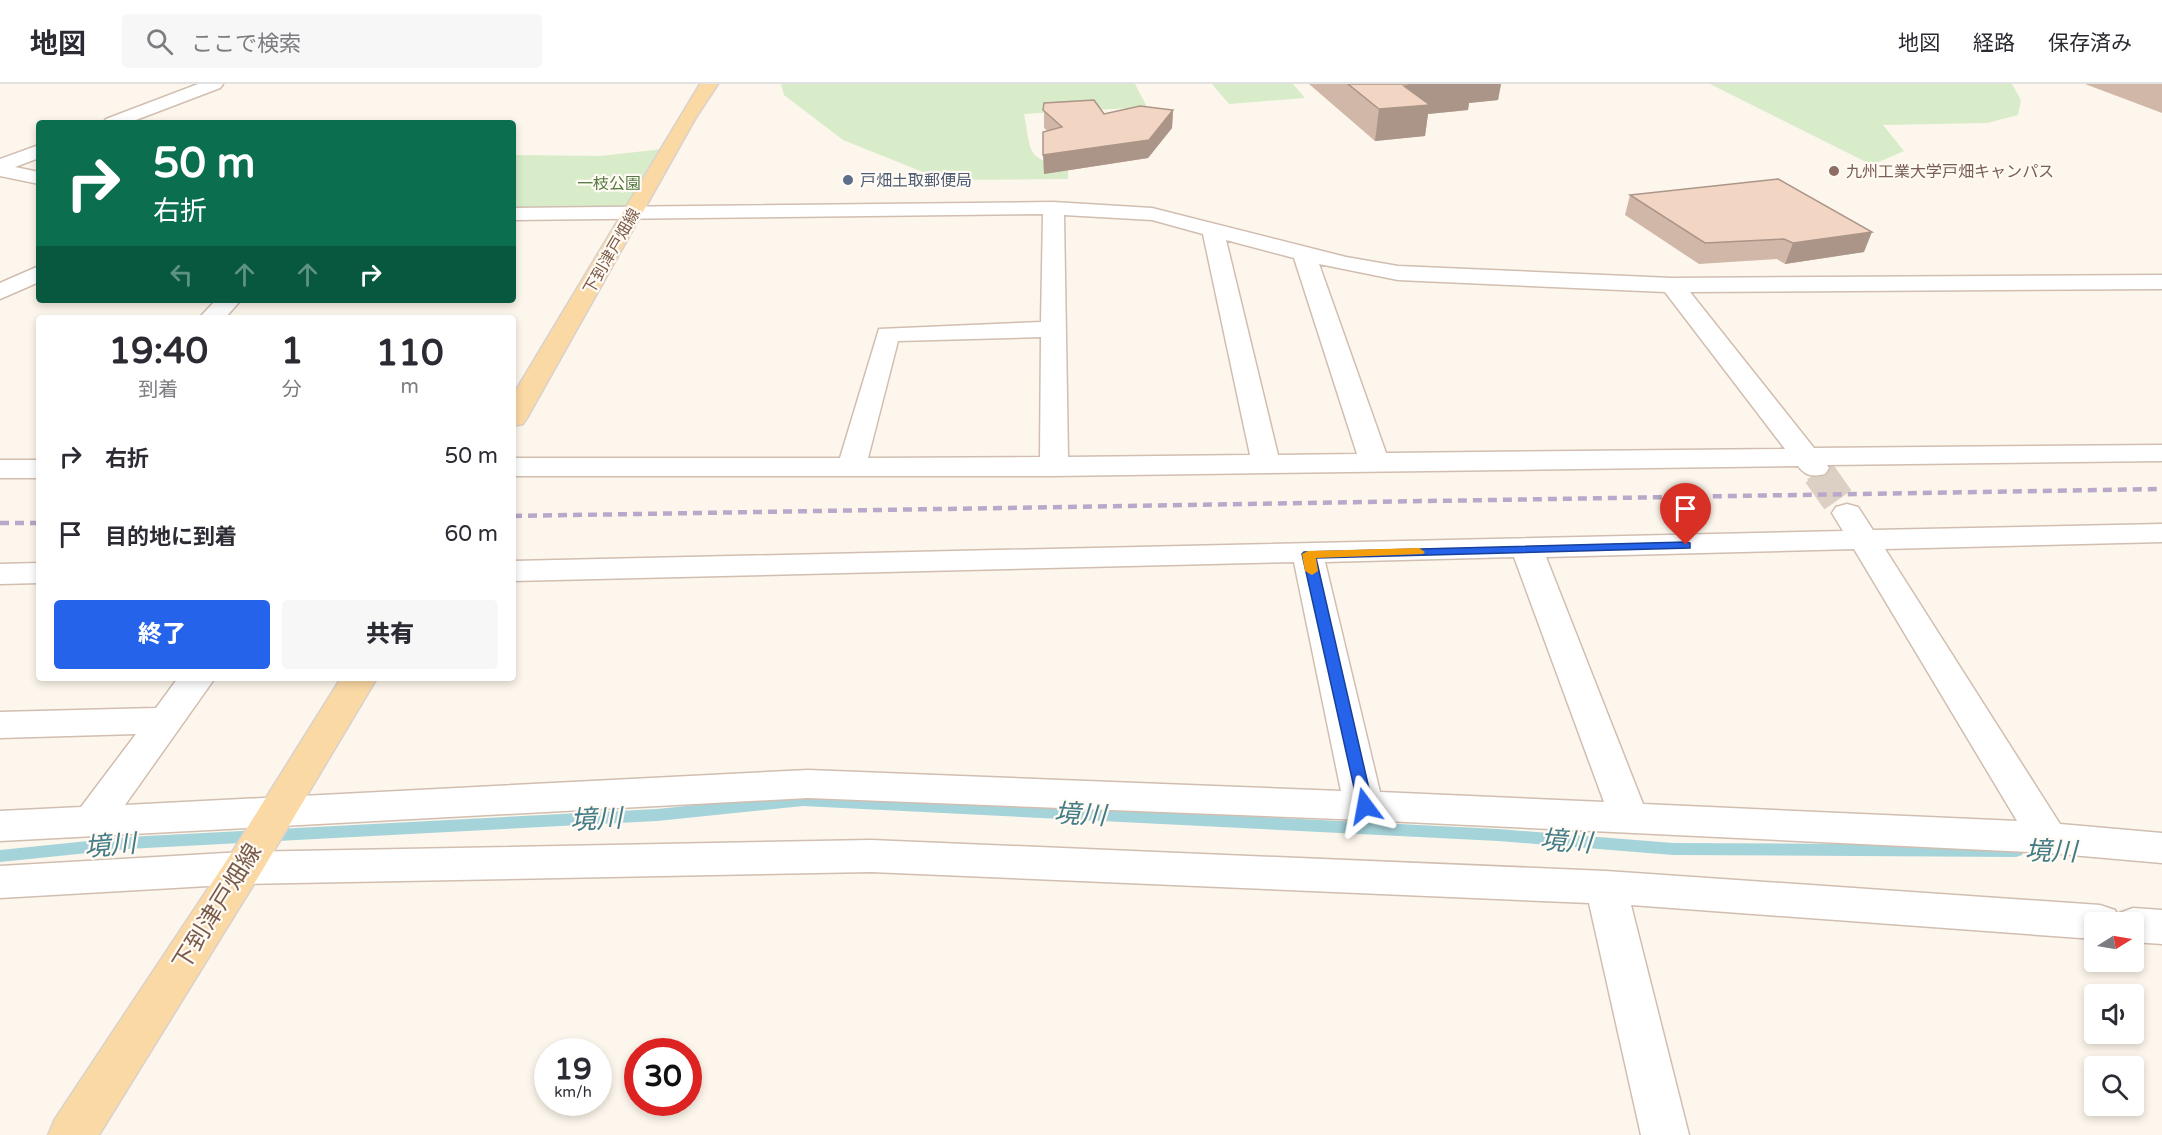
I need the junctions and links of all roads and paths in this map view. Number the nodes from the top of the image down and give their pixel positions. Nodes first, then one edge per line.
1 (214, 84) edge
2 (709, 84) edge
3 (120, 120) edge
4 (36, 152) edge
5 (0, 166) edge
6 (0, 170) edge
7 (36, 177) edge
8 (1053, 208) junction
9 (516, 214) edge
10 (632, 214) junction
11 (1213, 229) junction
12 (1304, 253) junction
13 (36, 274) edge
14 (2162, 282) edge
15 (1672, 285) junction
16 (0, 292) edge
17 (226, 303) edge
18 (214, 315) edge
19 (1053, 329) junction
20 (516, 413) edge
21 (2162, 453) edge
22 (1375, 464) junction
23 (1813, 464) junction
24 (1266, 465) junction
25 (516, 467) edge
26 (1054, 467) junction
27 (851, 468) junction
28 (0, 469) edge
29 (36, 469) edge
30 (1847, 513) tunnel mouth
31 (2162, 533) edge
32 (1867, 541) junction
33 (1527, 549) junction
34 (1308, 554) junction
35 (516, 571) edge
36 (36, 573) edge
37 (0, 574) edge
38 (195, 681) edge
39 (357, 681) edge
40 (166, 720) junction
41 (0, 725) edge
42 (1365, 806) junction
43 (278, 811) junction
44 (1630, 820) junction
45 (92, 821) junction
46 (0, 826) edge
47 (2048, 838) junction
48 (2162, 848) edge
49 (243, 868) junction
50 (0, 882) edge
51 (1606, 887) junction
52 (2084, 921) edge
53 (2144, 926) edge
54 (2162, 927) edge
55 (72, 1135) edge
56 (1665, 1135) edge

1 - 3 street
2 - 10 main road, 下到津戸畑線
4 - 5 street
6 - 7 street
8 - 10 street
8 - 11 street
8 - 19 street
9 - 10 street
10 - 20 main road, 下到津戸畑線
11 - 12 street
11 - 24 street
12 - 15 street
12 - 22 street
13 - 16 street
14 - 15 street
15 - 23 street
17 - 18 street
19 - 26 street
19 - 27 street
21 - 23 street
22 - 23 street
22 - 24 street
24 - 26 street
25 - 27 street
26 - 27 street
28 - 29 street
30 - 32 street
31 - 32 street
32 - 33 street
32 - 47 street
33 - 34 street
33 - 44 street
34 - 35 street
34 - 42 street
36 - 37 street
38 - 40 street
39 - 43 main road, 下到津戸畑線
40 - 41 street
40 - 45 street
42 - 43 street
42 - 44 street
43 - 45 street
43 - 49 main road, 下到津戸畑線
44 - 47 street
45 - 46 street
47 - 48 street
49 - 50 street
49 - 51 street
49 - 55 main road, 下到津戸畑線
51 - 52 street
51 - 56 street
53 - 54 street

